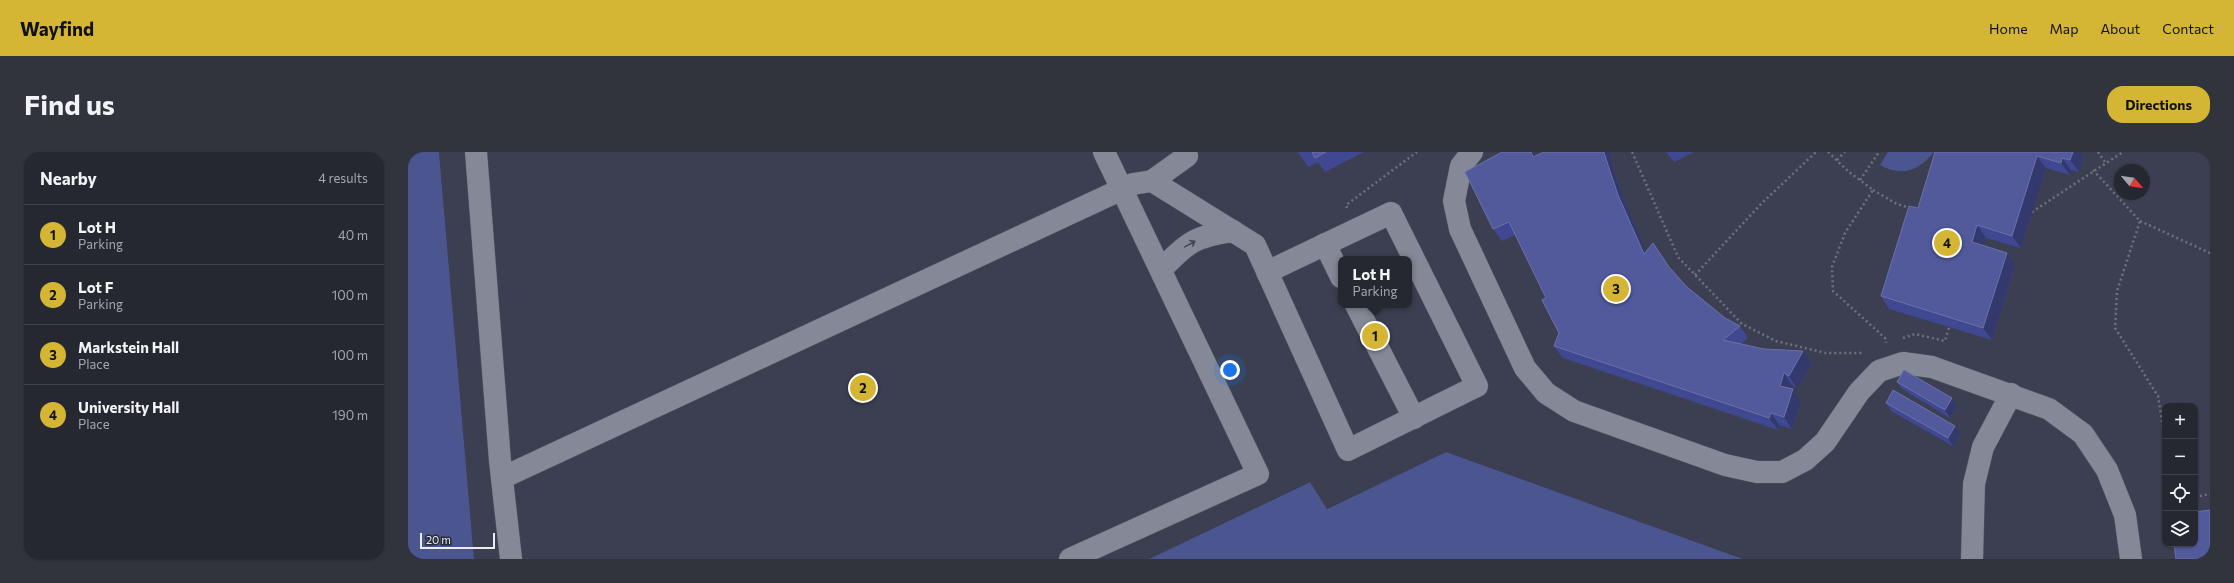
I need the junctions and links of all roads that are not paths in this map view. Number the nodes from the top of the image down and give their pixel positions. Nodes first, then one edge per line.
1 (476, 152) edge
2 (1104, 152) edge
3 (1185, 152) edge
4 (1472, 152) edge
5 (1152, 181) junction
6 (1122, 188) junction
7 (1233, 231) junction
8 (1324, 244) junction
9 (1161, 270) junction
10 (1338, 270) edge
11 (1267, 272) junction
12 (1358, 308) edge
13 (2011, 394) junction
14 (1414, 418) junction
15 (502, 478) junction
16 (511, 559) edge
17 (1070, 559) edge
18 (1972, 559) edge
19 (2131, 559) edge

1 - 15 lane
2 - 6 lane
3 - 5 lane
4 - 13 lane
5 - 6 lane
5 - 7 lane
6 - 9 lane
6 - 15 lane
9 -> 7 lane
7 - 11 lane
8 - 10 lane
8 - 11 lane
8 - 14 lane
9 - 17 lane
11 - 14 lane
12 - 14 lane
13 - 18 lane
13 - 19 lane
15 - 16 lane

